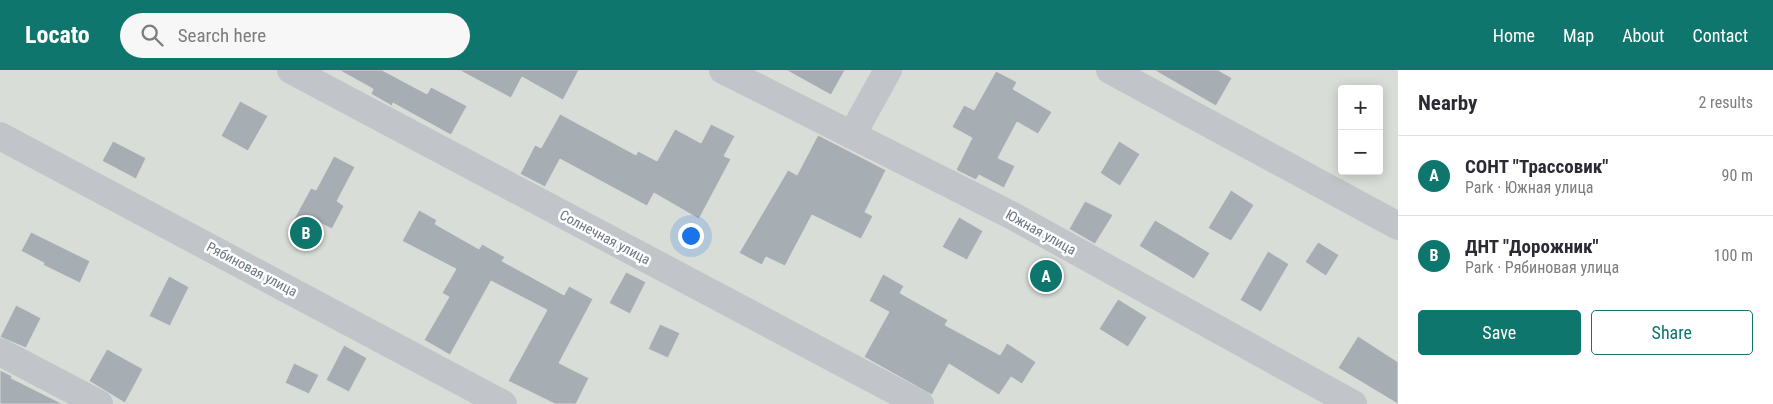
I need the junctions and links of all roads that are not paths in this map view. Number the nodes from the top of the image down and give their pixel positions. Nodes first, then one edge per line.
1 (291, 70) edge
2 (724, 70) edge
3 (888, 70) edge
4 (1110, 70) edge
5 (852, 135) junction
6 (0, 136) edge
7 (1398, 226) edge
8 (0, 352) edge
9 (99, 404) edge
10 (504, 404) edge
11 (920, 404) edge
12 (1353, 404) edge

1 - 11 street, Солнечная улица
2 - 5 street, Южная улица
3 - 5 street
4 - 7 street
5 - 12 street, Южная улица
6 - 10 street, Рябиновая улица
8 - 9 street

